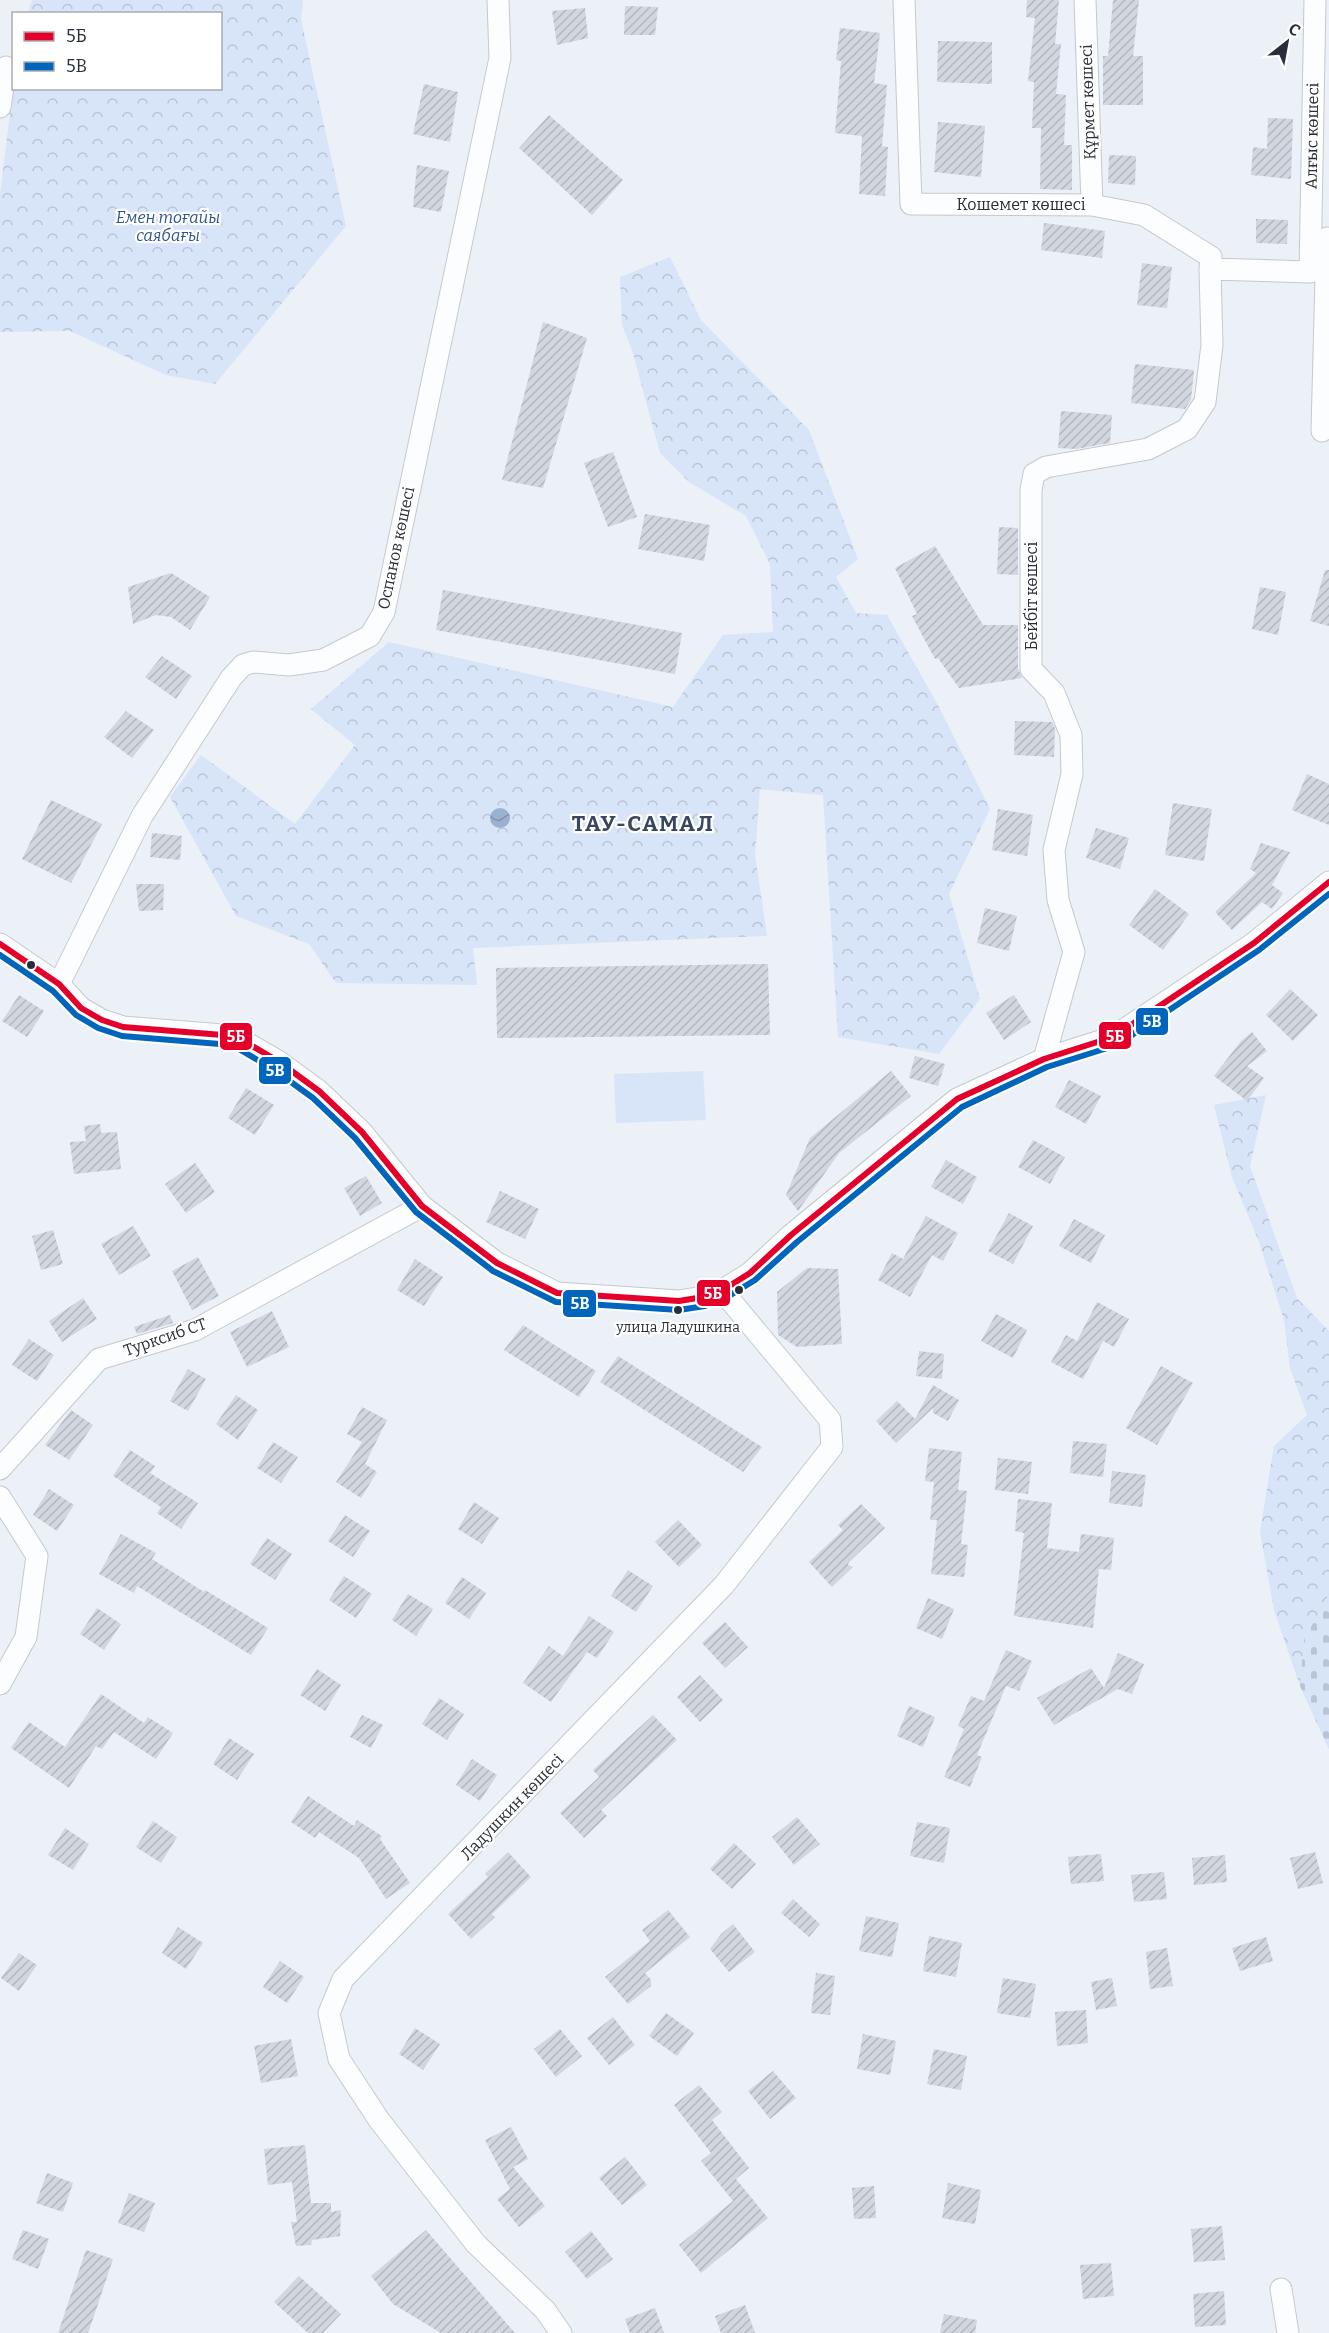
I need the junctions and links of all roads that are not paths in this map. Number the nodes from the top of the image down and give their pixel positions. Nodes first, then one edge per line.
1 (498, 0) edge
2 (904, 0) edge
3 (1085, 0) edge
4 (1314, 0) edge
5 (6, 67) dead end
6 (0, 107) edge
7 (1092, 205) junction
8 (1322, 238) edge
9 (1210, 269) junction
10 (1322, 431) dead end
11 (1329, 882) edge
12 (0, 944) edge
13 (59, 984) junction
14 (1044, 1059) junction
15 (422, 1206) junction
16 (726, 1288) junction
17 (0, 1469) edge
18 (0, 1497) edge
19 (0, 1684) edge
20 (1281, 2289) dead end
21 (561, 2333) edge
22 (1288, 2333) edge

1 - 13 street, Оспанов көшесі
2 - 7 street, Кошемет көшесі
3 - 7 street, Құрмет көшесі
4 - 8 street, Алғыс көшесі
5 - 6 street
7 - 9 street, Кошемет көшесі
8 - 9 street, Алғыс көшесі
8 - 10 street, Алғыс көшесі
9 - 14 street, Бейбіт көшесі
11 - 14 street
12 - 13 street
13 - 15 street
14 - 16 street
15 - 16 street
15 - 17 street, Турксиб СТ
16 - 21 street, Ладушкин көшесі
18 - 19 street
20 - 22 street

